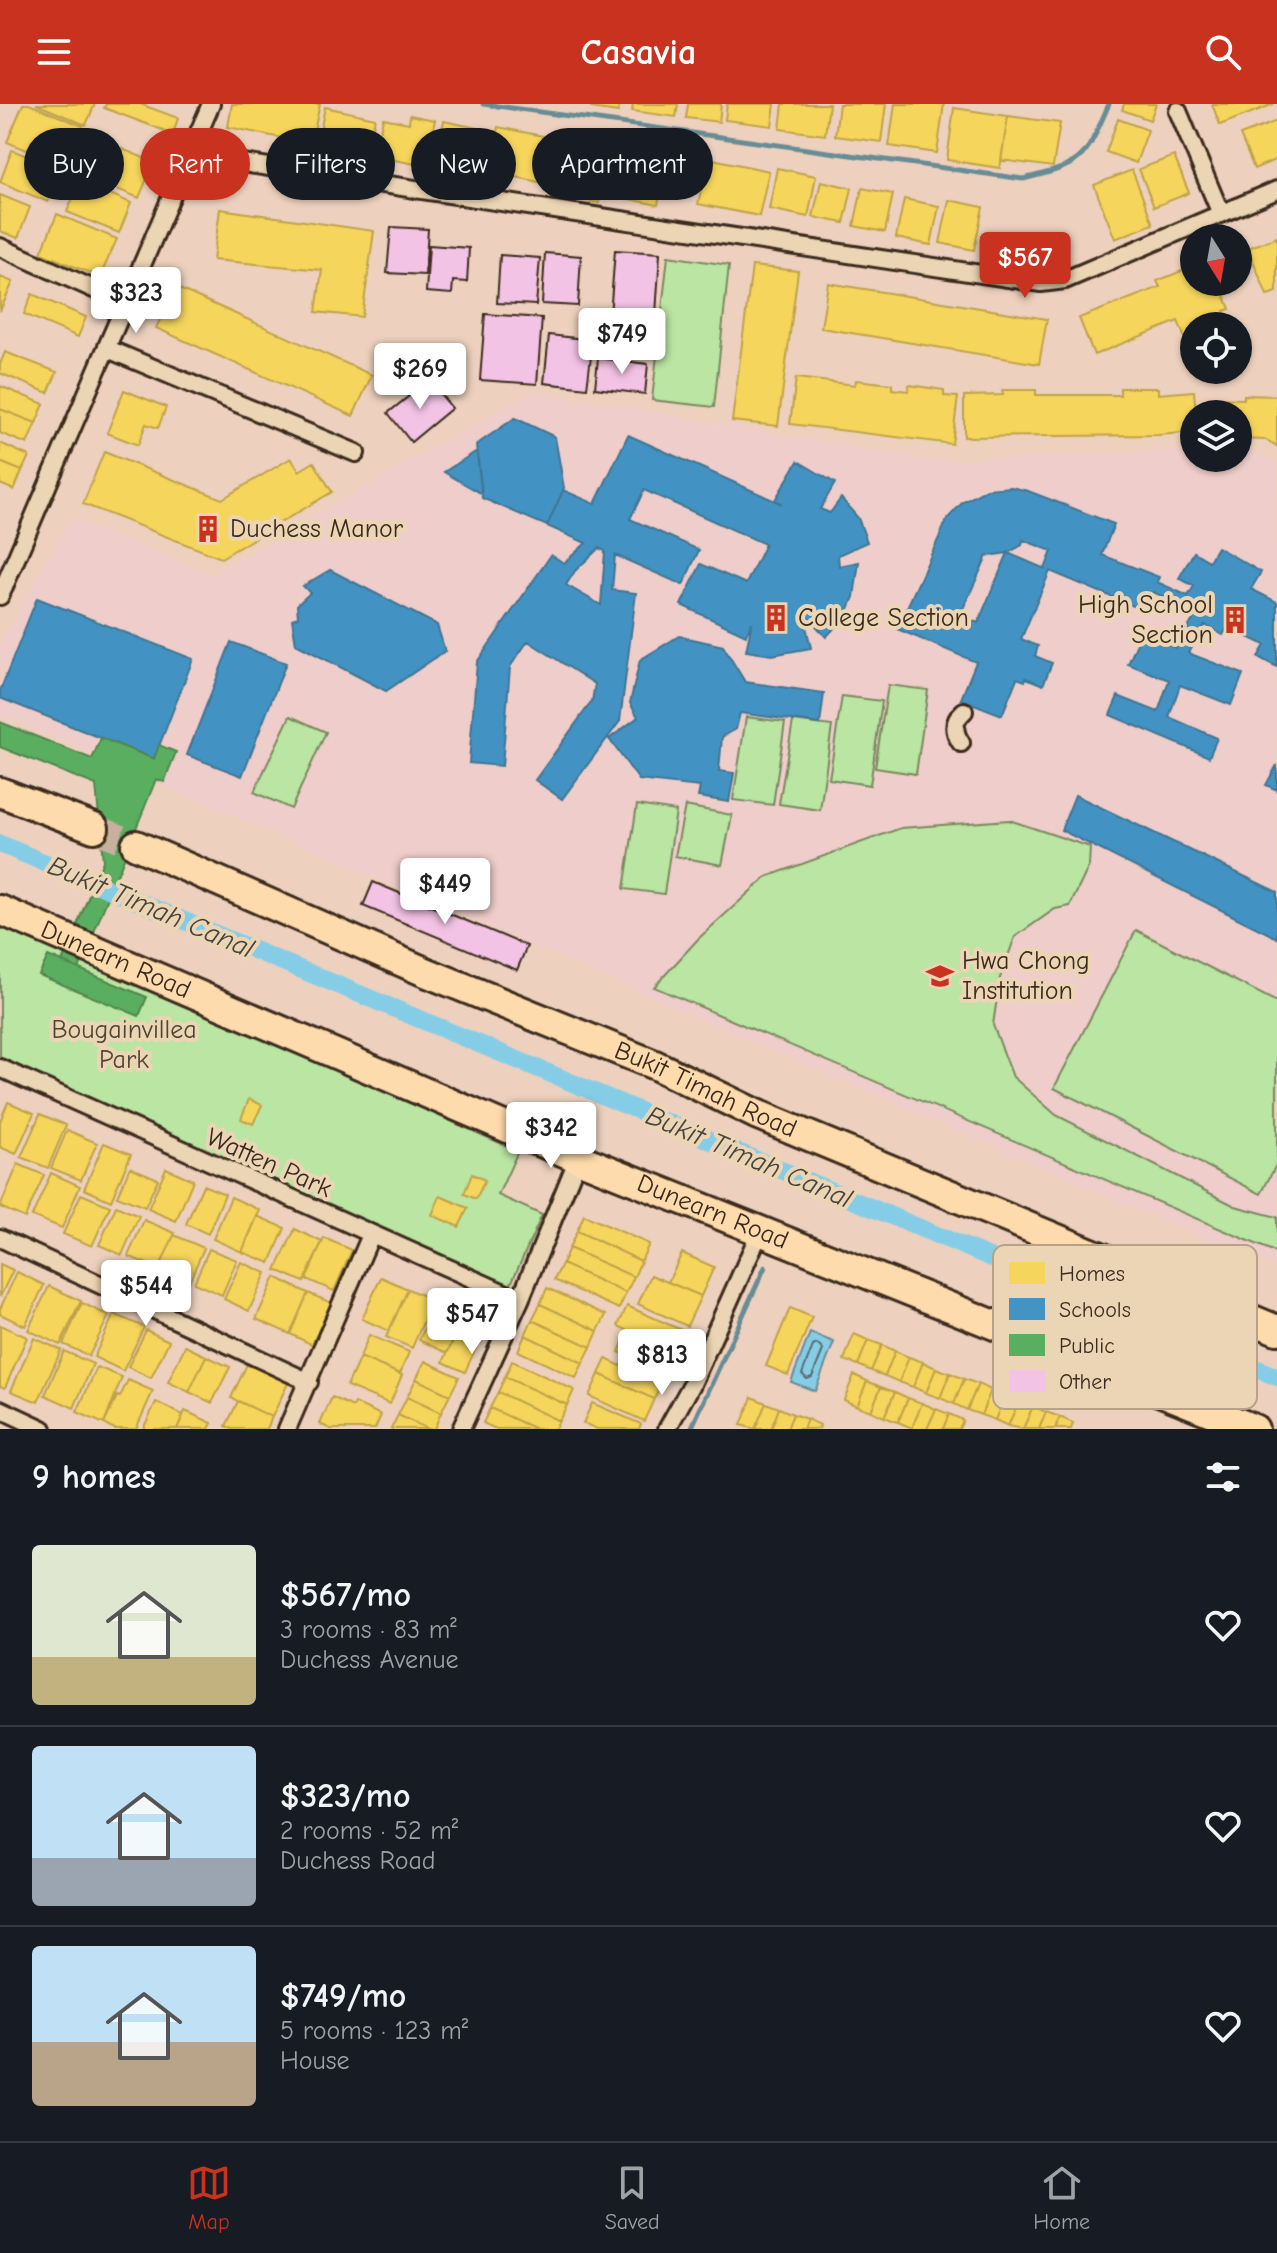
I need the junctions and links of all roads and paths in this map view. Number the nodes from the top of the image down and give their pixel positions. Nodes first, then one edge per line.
1 (211, 104) edge
2 (1178, 111) dead end
3 (201, 128) edge
4 (250, 164) edge
5 (1277, 190) edge
6 (170, 200) edge
7 (1221, 214) junction
8 (0, 247) edge
9 (127, 304) junction
10 (108, 349) junction
11 (356, 453) dead end
12 (0, 596) edge
13 (964, 711) dead end
14 (961, 743) dead end
15 (0, 792) edge
16 (94, 828) tunnel mouth
17 (136, 845) tunnel mouth
18 (0, 910) edge
19 (0, 1068) edge
20 (578, 1158) junction
21 (760, 1232) junction
22 (371, 1235) junction
23 (0, 1238) edge
24 (1072, 1245) edge
25 (520, 1300) junction
26 (1257, 1322) edge
27 (993, 1325) edge
28 (1277, 1330) edge
29 (309, 1382) junction
30 (0, 1409) edge
31 (1204, 1409) edge
32 (43, 1429) edge
33 (287, 1429) edge
34 (461, 1429) edge
35 (667, 1429) edge
36 (1254, 1429) edge

1 - 3 street
2 - 7 street
4 - 7 street
5 - 7 street
6 - 9 street
8 - 9 street
9 - 10 street
10 - 11 street
10 - 12 street
13 - 14 street
15 - 16 highway
17 - 24 highway, Bukit Timah Road
18 - 20 highway, Dunearn Road
19 - 22 street, Watten Park
20 - 21 highway, Dunearn Road
20 - 25 street
21 - 27 highway, Dunearn Road
21 - 35 street
22 - 25 street, Watten Park
22 - 29 street
23 - 29 street
25 - 34 street
26 - 28 highway, Bukit Timah Road
29 - 33 street
30 - 32 street
31 - 36 highway, Dunearn Road

